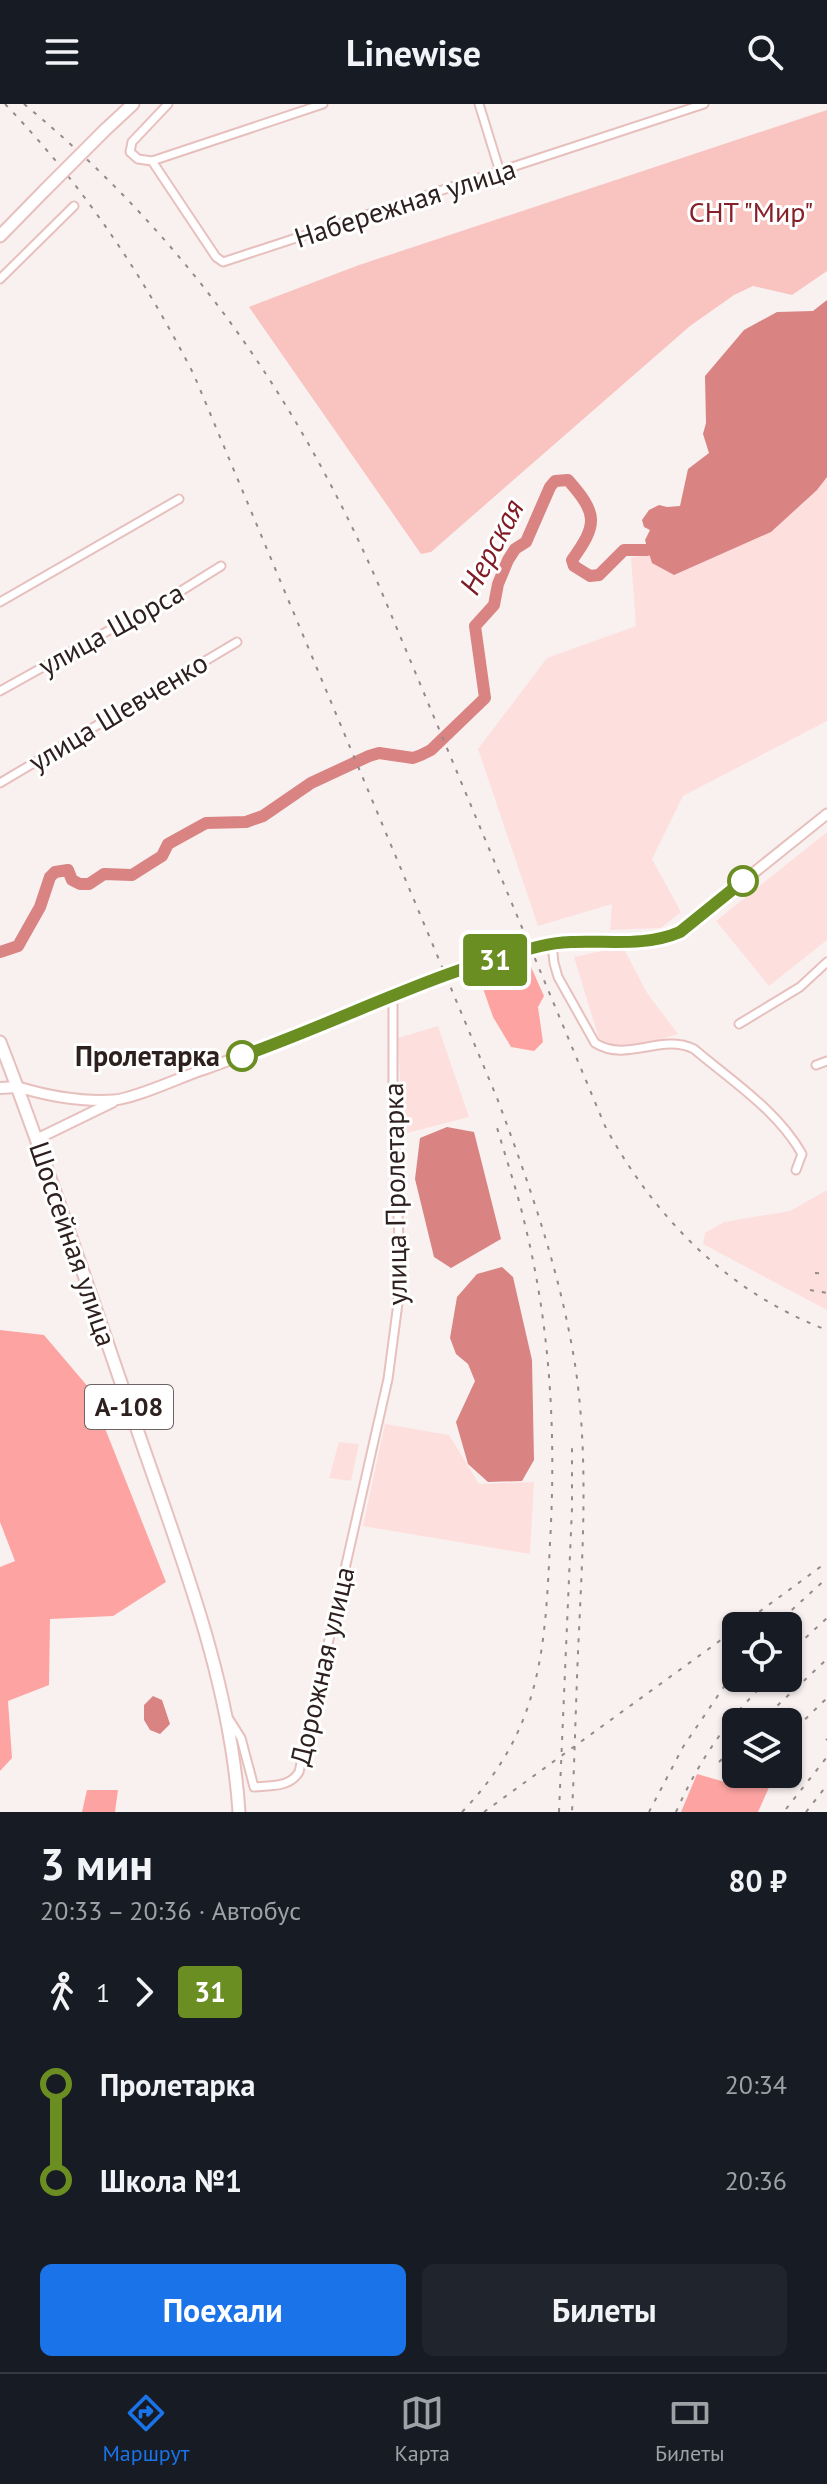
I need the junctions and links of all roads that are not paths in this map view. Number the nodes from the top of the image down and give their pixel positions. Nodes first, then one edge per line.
1 (133, 104) edge
2 (168, 104) edge
3 (323, 104) edge
4 (479, 104) edge
5 (704, 104) edge
6 (152, 161) junction
7 (500, 172) junction
8 (74, 206) dead end
9 (0, 236) edge
10 (0, 279) edge
11 (179, 499) dead end
12 (221, 566) dead end
13 (0, 602) edge
14 (237, 642) dead end
15 (0, 691) edge
16 (0, 783) edge
17 (827, 814) edge
18 (552, 944) junction
19 (827, 962) edge
20 (393, 997) junction
21 (739, 1024) dead end
22 (0, 1042) edge
23 (827, 1061) edge
24 (816, 1065) dead end
25 (18, 1087) junction
26 (0, 1088) edge
27 (116, 1100) junction
28 (37, 1139) junction
29 (796, 1170) dead end
30 (364, 1484) joint
31 (227, 1717) junction
32 (239, 1812) edge

1 - 9 highway, bridge
2 - 6 street
3 - 6 street
4 - 7 street
5 - 7 street, Набережная улица
6 - 7 street, Набережная улица
8 - 10 street
11 - 13 street
12 - 15 street, улица Щорса
14 - 16 street, улица Шевченко
17 - 18 street
18 - 20 street
18 - 29 street
19 - 21 street
20 - 27 street
20 - 30 street, улица Пролетарка
22 - 25 highway, Шоссейная улица / А-108
23 - 24 street
25 - 26 main road
25 - 27 street
25 - 28 highway, Шоссейная улица / А-108
27 - 28 street
28 - 31 highway, Шоссейная улица / А-108
30 - 31 street, Дорожная улица
31 - 32 highway, А-108

